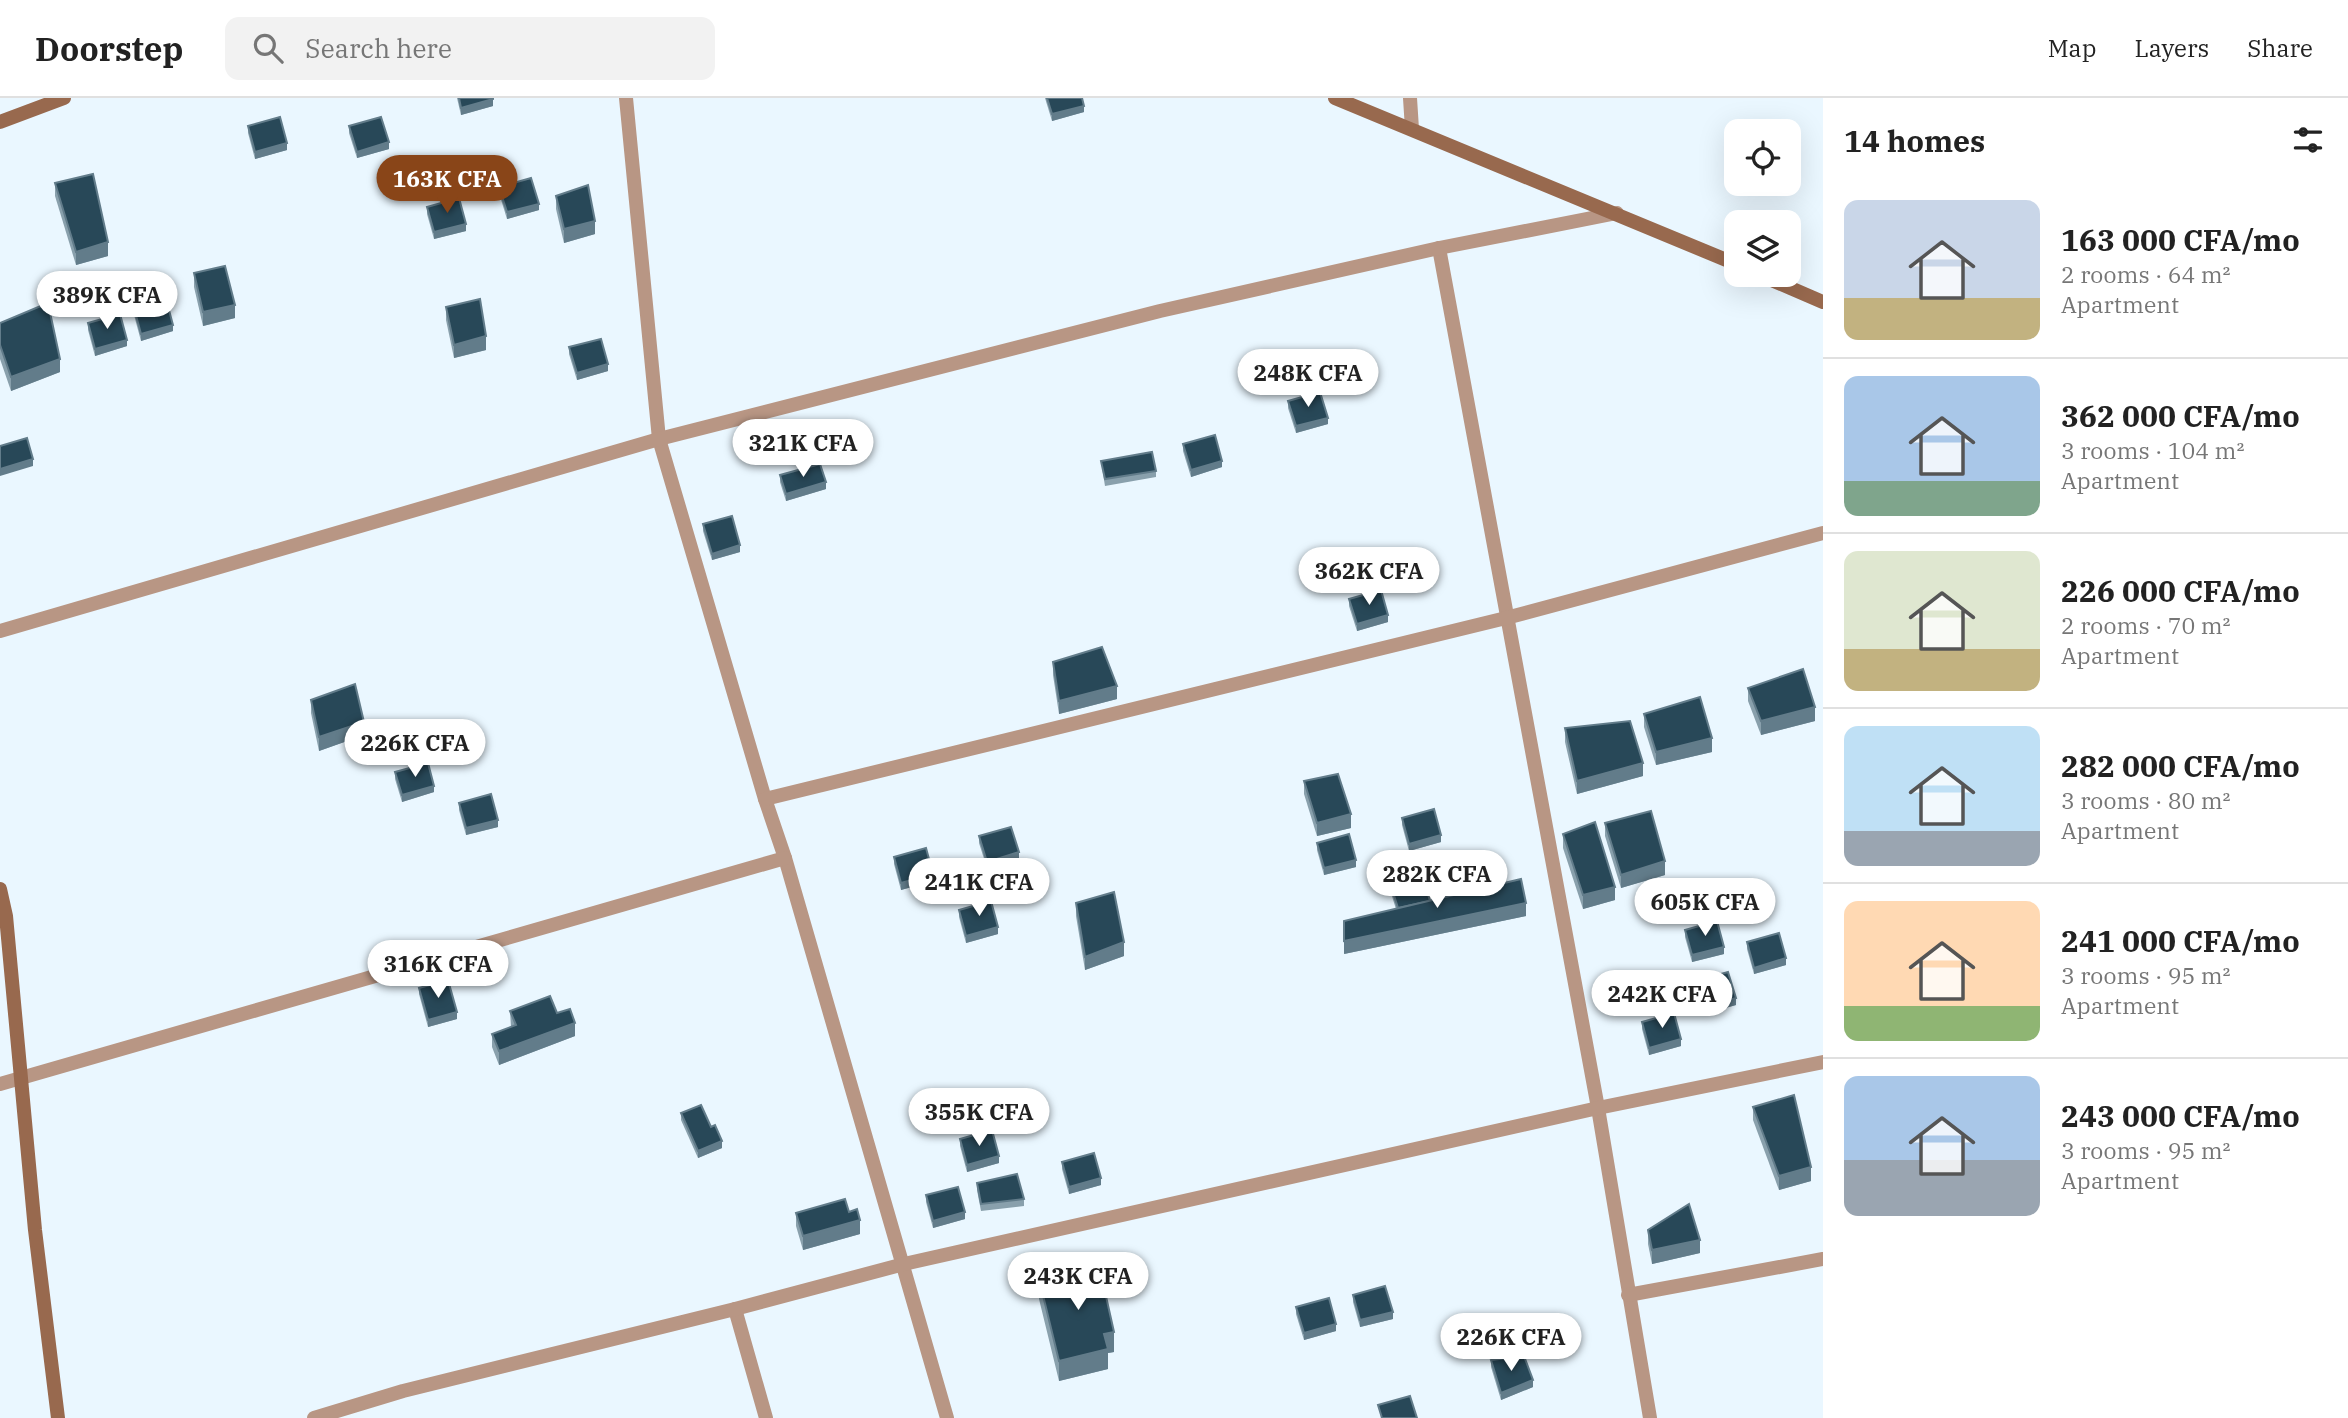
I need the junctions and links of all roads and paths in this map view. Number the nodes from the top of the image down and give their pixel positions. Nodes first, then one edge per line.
1 (64, 98) edge
2 (626, 98) edge
3 (1335, 98) edge
4 (1410, 98) edge
5 (49, 101) edge
6 (0, 122) edge
7 (1412, 129) junction
8 (1617, 214) junction
9 (1439, 248) junction
10 (1724, 259) edge
11 (1788, 287) edge
12 (1823, 302) edge
13 (659, 439) junction
14 (1823, 533) edge
15 (1506, 618) junction
16 (0, 631) edge
17 (765, 799) junction
18 (785, 858) junction
19 (0, 889) edge
20 (1823, 1062) edge
21 (21, 1078) junction
22 (0, 1084) edge
23 (1598, 1108) junction
24 (1823, 1259) edge
25 (904, 1264) junction
26 (1628, 1295) junction
27 (735, 1309) junction
28 (58, 1418) edge
29 (314, 1418) edge
30 (766, 1418) edge
31 (947, 1418) edge
32 (1650, 1418) edge

1 - 5 main road
2 - 13 street
3 - 7 main road
4 - 7 street
5 - 6 main road
7 - 8 main road
8 - 9 street
8 - 10 main road
9 - 13 street
9 - 15 street
11 - 12 main road
13 - 16 street
13 - 17 street
14 - 15 street
15 - 17 street
15 - 23 street
17 - 18 street
18 - 21 street
18 - 25 street
19 - 21 main road
20 - 23 street
21 - 22 street
21 - 28 main road
23 - 25 street
23 - 26 street
24 - 26 street
25 - 27 street
25 - 31 street
26 - 32 street
27 - 29 street
27 - 30 street

